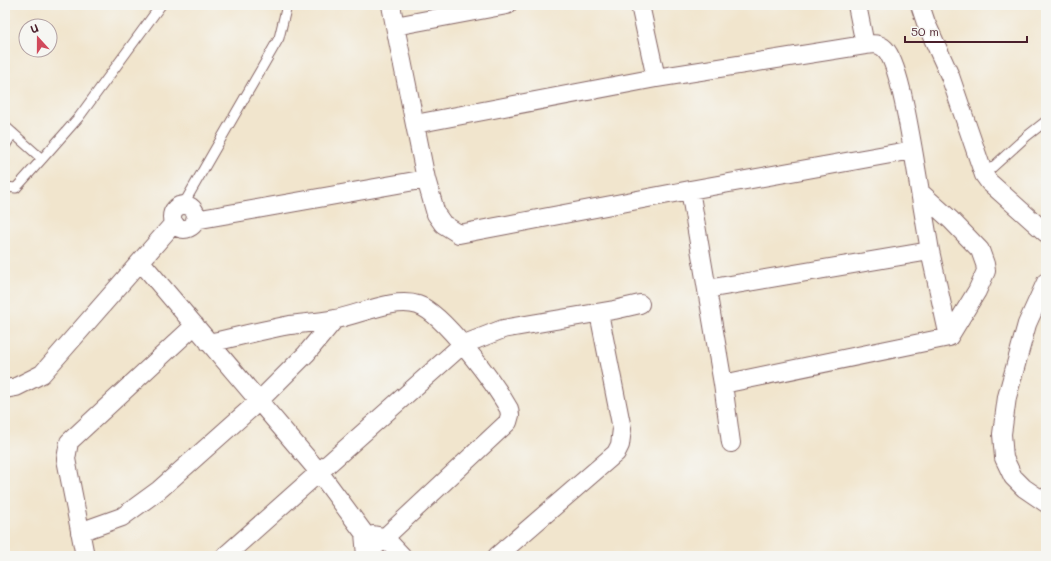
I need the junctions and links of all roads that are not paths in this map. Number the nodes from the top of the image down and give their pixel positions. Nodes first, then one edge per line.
1 (161, 5) edge
2 (287, 5) edge
3 (391, 5) edge
4 (507, 5) edge
5 (640, 5) edge
6 (857, 5) edge
7 (920, 5) edge
8 (395, 26) junction
9 (865, 45) junction
10 (656, 78) junction
11 (1046, 121) edge
12 (415, 124) junction
13 (5, 126) edge
14 (13, 133) junction
15 (5, 146) edge
16 (913, 150) junction
17 (42, 159) junction
18 (984, 175) junction
19 (426, 179) junction
20 (5, 187) edge
21 (690, 190) junction
22 (921, 193) junction
23 (183, 205) junction
24 (195, 220) junction
25 (174, 222) junction
26 (1046, 233) edge
27 (930, 251) junction
28 (141, 262) junction
29 (1046, 282) edge
30 (707, 289) junction
31 (640, 304) dead end
32 (599, 312) junction
33 (335, 319) junction
34 (195, 325) junction
35 (949, 337) junction
36 (209, 343) junction
37 (462, 345) junction
38 (723, 384) junction
39 (5, 389) edge
40 (259, 401) junction
41 (731, 443) dead end
42 (320, 472) junction
43 (1046, 503) edge
44 (80, 532) junction
45 (364, 533) junction
46 (384, 537) junction
47 (85, 556) edge
48 (224, 556) edge
49 (366, 556) edge
50 (402, 556) edge
51 (497, 556) edge

1 - 17 lane
2 - 23 lane
3 - 8 street
4 - 8 street
5 - 10 street
6 - 9 street
7 - 18 street
8 - 12 street
9 - 10 street
9 - 16 street
10 - 12 street
11 - 18 lane
12 - 19 street
13 - 14 lane
14 - 15 lane
14 - 17 lane
16 - 21 street
16 - 22 street
17 - 20 lane
18 - 26 street
19 - 21 street
19 - 24 street
21 - 30 street
22 - 27 street
22 - 35 street
23 - 24 street
23 - 25 street
24 - 25 street
25 - 28 street
27 - 30 street
27 - 35 street
28 - 34 street
28 - 39 street
29 - 43 street
30 - 38 street
31 - 32 street
32 - 37 street
32 - 51 street
33 - 36 street
33 - 37 street
33 - 40 street
34 - 36 street
34 - 44 street
35 - 38 street
36 - 40 street
37 - 42 street
37 - 46 street
38 - 41 street
40 - 42 street
40 - 44 street
42 - 45 street
42 - 48 street
44 - 47 street
45 - 46 street
45 - 49 street
46 - 49 street
46 - 50 street

